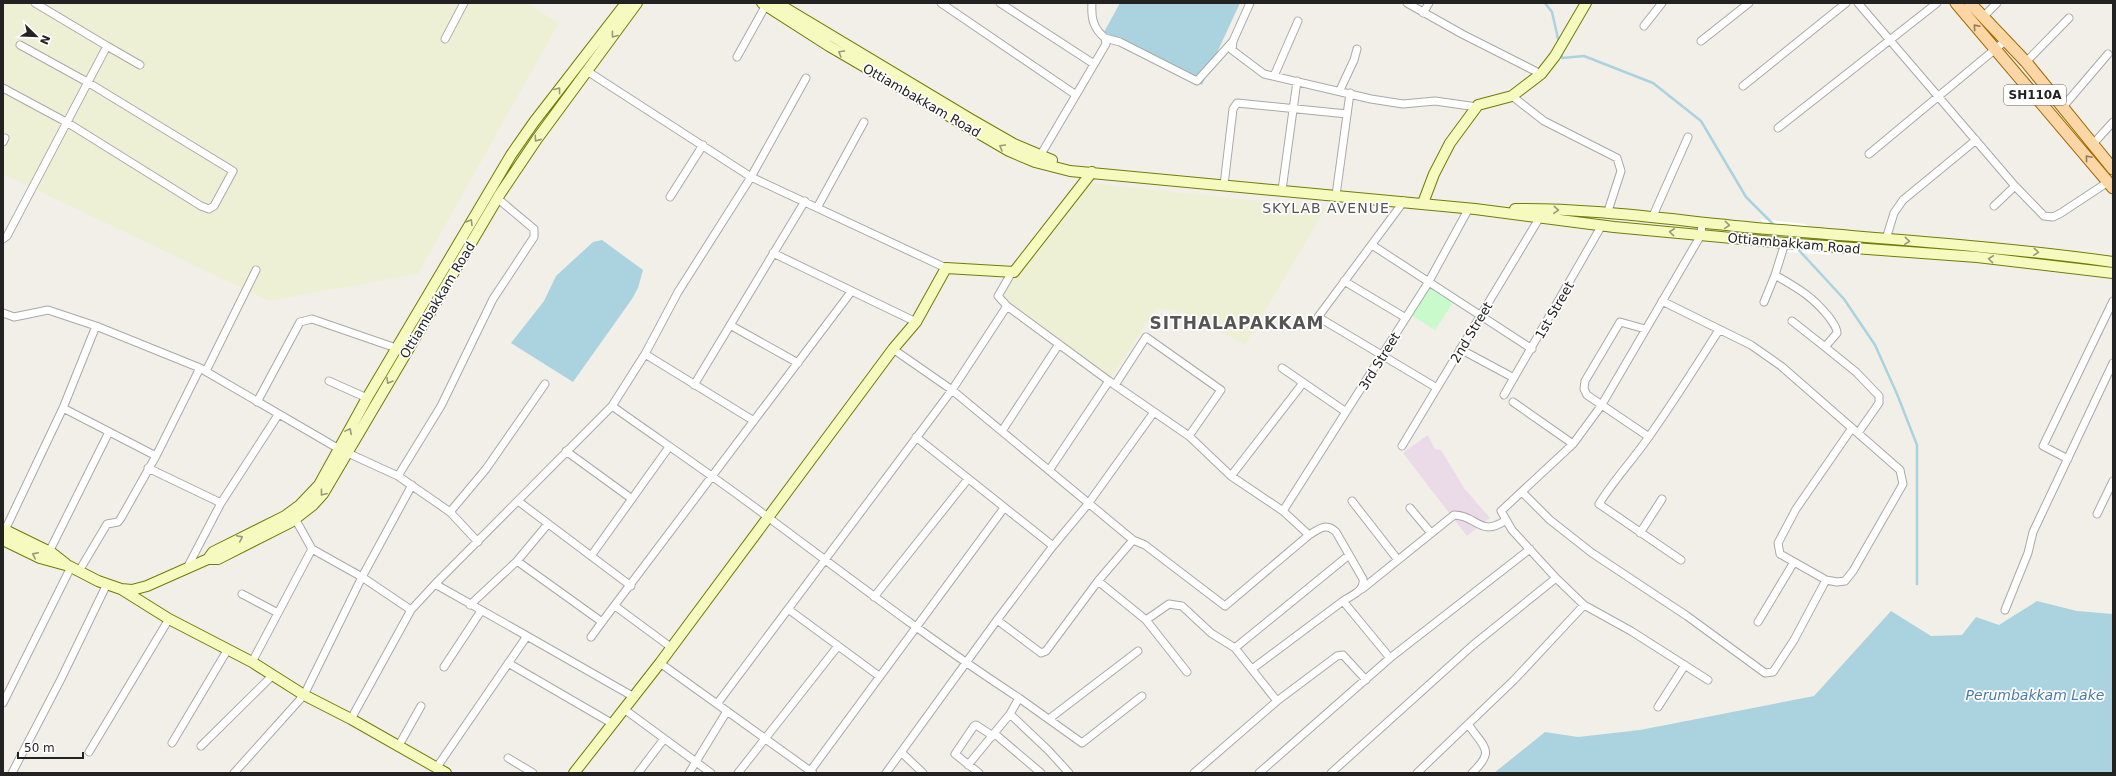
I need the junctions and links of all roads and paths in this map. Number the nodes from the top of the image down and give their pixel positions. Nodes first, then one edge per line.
1 (35, 3) edge
2 (464, 3) edge
3 (626, 3) edge
4 (637, 3) edge
5 (777, 3) edge
6 (942, 3) edge
7 (1000, 3) edge
8 (1092, 3) edge
9 (1250, 3) edge
10 (1407, 3) edge
11 (1429, 3) edge
12 (1586, 3) edge
13 (1662, 3) edge
14 (1749, 3) edge
15 (1846, 3) edge
16 (1858, 3) edge
17 (1938, 3) edge
18 (1956, 3) edge
19 (1970, 3) edge
20 (1997, 3) edge
21 (764, 4) edge
22 (1423, 13) junction
23 (1983, 17) junction
24 (2069, 18) dead end
25 (1298, 21) dead end
26 (1644, 26) dead end
27 (1105, 38) junction
28 (445, 39) dead end
29 (1701, 41) dead end
30 (1891, 41) junction
31 (2005, 41) junction
32 (1233, 42) junction
33 (20, 45) dead end
34 (107, 46) junction
35 (1357, 49) dead end
36 (1994, 49) junction
37 (2108, 54) dead end
38 (737, 57) dead end
39 (2026, 62) junction
40 (1094, 64) junction
41 (140, 65) dead end
42 (587, 71) junction
43 (1541, 74) junction
44 (1274, 76) junction
45 (806, 78) dead end
46 (1297, 81) junction
47 (89, 82) junction
48 (1743, 86) dead end
49 (3, 88) edge
50 (1340, 90) junction
51 (1350, 93) junction
52 (1076, 95) junction
53 (1938, 95) junction
54 (1512, 96) junction
55 (1477, 106) junction
56 (1294, 108) junction
57 (2062, 108) junction
58 (1347, 114) junction
59 (864, 122) dead end
60 (2113, 122) edge
61 (68, 123) junction
62 (1778, 128) dead end
63 (1688, 137) dead end
64 (1976, 140) junction
65 (703, 145) junction
66 (2092, 145) junction
67 (1869, 154) dead end
68 (1040, 156) junction
69 (2113, 169) edge
70 (1092, 172) junction
71 (751, 177) junction
72 (1224, 185) junction
73 (2111, 185) edge
74 (2015, 186) junction
75 (1282, 190) junction
76 (1336, 195) junction
77 (497, 198) junction
78 (670, 198) dead end
79 (805, 201) junction
80 (1404, 201) junction
81 (1423, 203) junction
82 (818, 206) junction
83 (1994, 206) dead end
84 (1472, 208) junction
85 (1606, 214) junction
86 (1540, 218) junction
87 (1652, 218) junction
88 (1702, 223) junction
89 (1602, 225) junction
90 (1701, 235) junction
91 (3, 239) edge
92 (1886, 239) junction
93 (1786, 243) junction
94 (1372, 245) junction
95 (773, 253) junction
96 (2113, 262) edge
97 (946, 268) junction
98 (256, 270) dead end
99 (1012, 272) junction
100 (2113, 273) edge
101 (1775, 275) junction
102 (1344, 281) junction
103 (1428, 283) junction
104 (851, 292) junction
105 (1662, 301) junction
106 (2113, 301) edge
107 (1764, 302) dead end
108 (1007, 306) junction
109 (3, 313) edge
110 (1480, 315) junction
111 (1406, 318) junction
112 (1792, 321) dead end
113 (916, 322) junction
114 (730, 325) junction
115 (96, 326) junction
116 (1645, 329) junction
117 (1719, 330) junction
118 (1059, 344) junction
119 (1825, 347) junction
120 (396, 348) junction
121 (893, 349) junction
122 (1460, 349) junction
123 (1532, 349) junction
124 (645, 354) junction
125 (1382, 356) junction
126 (798, 363) junction
127 (2113, 363) edge
128 (1282, 368) dead end
129 (203, 370) junction
130 (1514, 378) junction
131 (329, 381) dead end
132 (1303, 382) junction
133 (1112, 383) junction
134 (545, 384) dead end
135 (694, 385) junction
136 (1437, 388) junction
137 (952, 390) junction
138 (1504, 395) dead end
139 (367, 398) junction
140 (257, 402) junction
141 (1513, 402) dead end
142 (612, 406) junction
143 (1601, 406) junction
144 (63, 408) junction
145 (1154, 412) junction
146 (1346, 412) junction
147 (278, 415) junction
148 (754, 421) junction
149 (1852, 428) junction
150 (1002, 431) junction
151 (109, 432) junction
152 (1858, 433) junction
153 (1189, 436) junction
154 (1650, 436) junction
155 (916, 437) junction
156 (1573, 444) junction
157 (1402, 446) dead end
158 (669, 447) junction
159 (338, 449) junction
160 (566, 451) junction
161 (348, 453) junction
162 (156, 456) junction
163 (2068, 459) junction
164 (148, 468) junction
165 (1050, 469) junction
166 (398, 476) junction
167 (1231, 476) junction
168 (712, 478) junction
169 (968, 479) junction
170 (2113, 481) edge
171 (412, 485) junction
172 (1522, 492) junction
173 (632, 499) junction
174 (1662, 499) dead end
175 (1352, 501) dead end
176 (518, 502) junction
177 (221, 503) junction
178 (1088, 504) junction
179 (1004, 508) junction
180 (1410, 508) dead end
181 (1283, 511) junction
182 (450, 512) junction
183 (2097, 514) dead end
184 (293, 515) junction
185 (769, 517) junction
186 (1506, 520) junction
187 (547, 525) junction
188 (4, 533) edge
189 (1431, 533) junction
190 (1640, 533) junction
191 (1309, 535) junction
192 (1133, 540) junction
193 (478, 542) junction
194 (1053, 546) junction
195 (312, 549) junction
196 (1530, 550) junction
197 (49, 552) junction
198 (1349, 555) junction
199 (591, 556) junction
200 (824, 560) junction
201 (1398, 560) junction
202 (1680, 560) dead end
203 (517, 561) junction
204 (1794, 562) junction
205 (73, 568) junction
206 (187, 568) junction
207 (362, 577) junction
208 (1556, 578) junction
209 (1826, 580) junction
210 (1098, 581) junction
211 (107, 584) junction
212 (435, 584) junction
213 (631, 586) junction
214 (121, 589) junction
215 (1362, 589) junction
216 (242, 594) dead end
217 (874, 597) junction
218 (1343, 601) junction
219 (470, 605) junction
220 (1584, 605) junction
221 (615, 606) junction
222 (788, 609) junction
223 (411, 610) junction
224 (2005, 610) dead end
225 (481, 611) junction
226 (278, 613) junction
227 (169, 619) junction
228 (998, 620) junction
229 (1146, 620) junction
230 (602, 622) junction
231 (1758, 622) dead end
232 (915, 626) junction
233 (527, 636) junction
234 (591, 637) dead end
235 (838, 646) junction
236 (672, 648) junction
237 (1235, 648) junction
238 (228, 649) junction
239 (1138, 651) dead end
240 (1390, 658) junction
241 (252, 662) junction
242 (508, 663) junction
243 (660, 663) junction
244 (966, 663) junction
245 (1685, 665) junction
246 (444, 667) dead end
247 (1252, 670) junction
248 (1187, 672) dead end
249 (273, 675) junction
250 (879, 676) junction
251 (1366, 680) junction
252 (1708, 680) dead end
253 (304, 695) junction
254 (1142, 696) dead end
255 (634, 697) junction
256 (1019, 698) junction
257 (1277, 701) junction
258 (3, 703) edge
259 (717, 704) junction
260 (421, 706) dead end
261 (1658, 707) dead end
262 (624, 710) junction
263 (727, 711) junction
264 (1010, 714) junction
265 (351, 719) junction
266 (1049, 719) junction
267 (613, 724) junction
268 (1468, 724) junction
269 (994, 735) junction
270 (766, 738) junction
271 (664, 739) junction
272 (172, 743) dead end
273 (201, 746) dead end
274 (398, 747) junction
275 (89, 752) dead end
276 (901, 752) junction
277 (508, 758) dead end
278 (696, 762) junction
279 (968, 765) junction
280 (437, 766) junction
281 (812, 772) edge
282 (12, 773) edge
283 (234, 773) edge
284 (446, 773) edge
285 (533, 773) edge
286 (574, 773) edge
287 (638, 773) edge
288 (689, 773) edge
289 (711, 773) edge
290 (738, 773) edge
291 (886, 773) edge
292 (923, 773) edge
293 (979, 773) edge
294 (1041, 773) edge
295 (1069, 773) edge
296 (1194, 773) edge
297 (1259, 773) edge
298 (1331, 773) edge
299 (1417, 773) edge
300 (1472, 773) edge

1 - 34 street
2 - 28 street
120 -> 3 street, Ottiambakkam Road
4 -> 42 street, Ottiambakkam Road
5 - 68 street, Ottiambakkam Road
6 - 52 street
7 - 40 street
8 - 27 street
9 - 32 street
10 - 22 street
11 - 22 street
12 - 43 street
13 - 26 street
14 - 29 street
15 - 48 street
16 - 30 street
17 - 30 street
36 -> 18 main road, SH110A
19 - 23 main road, SH110A
20 - 23 street
21 - 38 street
70 -> 21 street, Ottiambakkam Road
22 - 43 street
23 - 31 main road, SH110A
24 - 39 street
25 - 44 street
27 - 32 street
27 - 40 street
30 - 53 street
30 - 62 street
31 - 36 street
31 - 39 main road, SH110A
32 - 44 street
33 - 47 street
34 - 41 street
34 - 47 street
35 - 50 street
36 - 53 street
73 -> 36 main road, SH110A
37 - 57 street
39 - 57 main road, SH110A
40 - 52 street
42 - 65 street
42 -> 77 street, Ottiambakkam Road
43 - 54 street
44 - 46 street
45 - 71 street
46 - 50 street
46 - 56 street
47 - 61 street
47 - 61 street
49 - 61 street
50 - 51 street
51 - 55 street
51 - 58 street
52 - 68 street
53 - 64 street
53 - 67 street
54 - 55 street
54 - 85 street
55 - 81 street
56 - 58 street
56 - 72 street
56 - 75 street
57 - 66 main road, SH110A
58 - 76 street
59 - 82 street
60 - 66 street
61 - 91 street
63 - 87 street
64 - 74 street
64 - 92 street
65 - 71 street
65 - 78 street
66 - 69 main road, SH110A
68 - 70 street, Ottiambakkam Road
70 - 72 street, Ottiambakkam Road
70 - 99 street
71 - 79 street
71 - 124 street
72 - 75 street, Ottiambakkam Road
73 - 74 street
74 - 83 street
75 - 76 street, Ottiambakkam Road
76 - 80 street, Ottiambakkam Road
77 -> 161 street, Ottiambakkam Road
77 - 166 street
79 - 82 street
79 - 95 street
80 - 81 street, Ottiambakkam Road
80 - 94 street
81 - 84 street, Ottiambakkam Road
82 - 97 street
84 -> 85 street, Ottiambakkam Road
84 - 86 street, Ottiambakkam Road
84 - 103 street, 3rd Street
85 - 87 street, Ottiambakkam Road
86 - 89 street, Ottiambakkam Road
86 - 110 street, 2nd Street
87 - 88 street, Ottiambakkam Road
88 - 90 street
88 -> 92 street, Ottiambakkam Road
90 -> 89 street, Ottiambakkam Road
89 - 123 street, 1st Street
90 - 93 street, Ottiambakkam Road
90 - 105 street
92 -> 96 street, Ottiambakkam Road
100 -> 93 street, Ottiambakkam Road
93 - 101 street
94 - 102 street
94 - 103 street
95 - 104 street
95 - 114 street
97 - 99 street
97 - 113 street
98 - 129 street
99 - 108 street
101 - 107 street
101 - 119 street
102 - 111 street
102 - 125 street
103 - 110 street
103 - 111 street, 3rd Street
104 - 113 street
104 - 126 street
105 - 116 street
105 - 117 street
106 - 163 street
108 - 118 street
108 - 137 street
109 - 115 street
110 - 122 street, 2nd Street
110 - 123 street
111 - 125 street, 3rd Street
112 - 119 street
113 - 121 street
114 - 126 street
114 - 135 street
115 - 129 street
115 - 144 street
116 - 143 street
116 - 143 street
117 - 149 street
117 - 154 street
118 - 133 street
118 - 150 street
119 - 152 street
120 - 139 street, Ottiambakkam Road
120 - 140 street
121 - 137 street
121 - 185 street
122 - 130 street
122 - 136 street, 2nd Street
123 - 130 street, 1st Street
124 - 135 street
124 - 142 street
125 - 136 street
125 - 146 street, 3rd Street
126 - 148 street
127 - 163 street
128 - 132 street
129 - 140 street
129 - 162 street
130 - 138 street, 1st Street
131 - 139 street
132 - 146 street
132 - 167 street
133 - 145 street
133 - 153 street
133 - 165 street
134 - 182 street
135 - 148 street
136 - 157 street, 2nd Street
137 - 150 street
137 - 155 street
159 -> 139 street, Ottiambakkam Road
140 - 147 street
141 - 156 street
142 - 158 street
142 - 160 street
143 - 154 street
143 - 156 street
144 - 151 street
144 - 188 street
145 - 153 street
145 - 178 street
146 - 181 street, 3rd Street
147 - 159 street
147 - 177 street
148 - 168 street
149 - 152 street
149 - 204 street
150 - 165 street
151 - 162 street
151 - 197 street
152 - 209 street
153 - 167 street
154 - 190 street
155 - 169 street
155 - 200 street
156 - 172 street
158 - 168 street
158 - 173 street
159 - 161 street
159 - 184 street, Ottiambakkam Road
160 - 173 street
160 - 176 street
161 - 166 street
161 -> 184 street, Ottiambakkam Road
162 - 164 street
163 - 224 street
164 - 177 street
164 - 205 street
165 - 178 street
166 - 171 street
167 - 181 street
168 - 185 street
168 - 213 street
169 - 179 street
169 - 217 street
170 - 183 street
171 - 182 street
171 - 207 street
172 - 186 street
172 - 209 street
173 - 199 street
174 - 190 street
175 - 201 street
176 - 187 street
176 - 193 street
177 - 206 street
178 - 192 street
178 - 194 street
179 - 194 street
179 - 232 street
180 - 189 street
181 - 191 street
182 - 193 street
184 - 195 street
184 - 206 street, Ottiambakkam Road
185 - 200 street
185 - 236 street
186 - 189 street
186 - 196 street
187 - 199 street
187 - 203 street
188 - 197 street, Ottiambakkam Road
205 -> 188 street, Ottiambakkam Road
189 - 201 street
190 - 202 street
191 - 192 street
191 - 198 street
192 - 210 street
193 - 212 street
194 - 228 street
195 - 207 street
195 - 226 street
196 - 208 street
196 - 240 street
197 - 205 street, Ottiambakkam Road
198 - 215 street
198 - 237 street
199 - 213 street
200 - 217 street
200 - 222 street
201 - 215 street
203 - 219 street
203 - 230 street
204 - 209 street
204 - 231 street
205 - 211 street, Ottiambakkam Road
205 - 258 street
206 - 214 street, Ottiambakkam Road
207 - 223 street
207 - 253 street
208 - 220 street
208 - 298 street
210 - 228 street
210 - 229 street
211 - 214 street, Ottiambakkam Road
211 - 282 street
212 - 219 street
212 - 223 street
213 - 221 street
214 - 227 street
215 - 218 street
216 - 226 street
217 - 232 street
218 - 240 street
218 - 247 street
219 - 225 street
220 - 245 street
220 - 268 street
221 - 230 street
221 - 236 street
222 - 235 street
222 - 259 street
223 - 265 street
225 - 233 street
225 - 246 street
226 - 241 street
227 - 238 street
227 - 275 street
228 - 244 street
229 - 237 street
229 - 248 street
230 - 234 street
232 - 244 street
232 - 250 street
233 - 242 street
233 - 255 street
235 - 250 street
235 - 270 street
236 - 243 street
237 - 247 street
238 - 241 street
238 - 272 street
239 - 266 street
240 - 251 street
241 - 249 street
242 - 267 street
242 - 280 street
243 - 255 street
243 - 259 street
244 - 256 street
244 - 276 street
245 - 252 street
245 - 261 street
247 - 257 street
249 - 253 street
249 - 273 street
250 - 281 street
251 - 257 street
251 - 297 street
253 - 265 street
253 - 283 street
254 - 266 street
255 - 262 street
256 - 264 street
256 - 266 street
257 - 296 street
259 - 263 street
260 - 274 street
262 - 267 street
262 - 271 street
263 - 270 street
263 - 278 street
264 - 269 street
264 - 295 street
265 - 274 street
267 - 286 street
268 - 299 street
268 - 300 street
269 - 279 street
269 - 279 street
269 - 294 street
270 - 281 street
270 - 290 street
271 - 278 street
271 - 287 street
274 - 280 street
276 - 291 street
276 - 292 street
277 - 285 street
278 - 288 street
278 - 289 street
279 - 293 street
280 - 284 street

